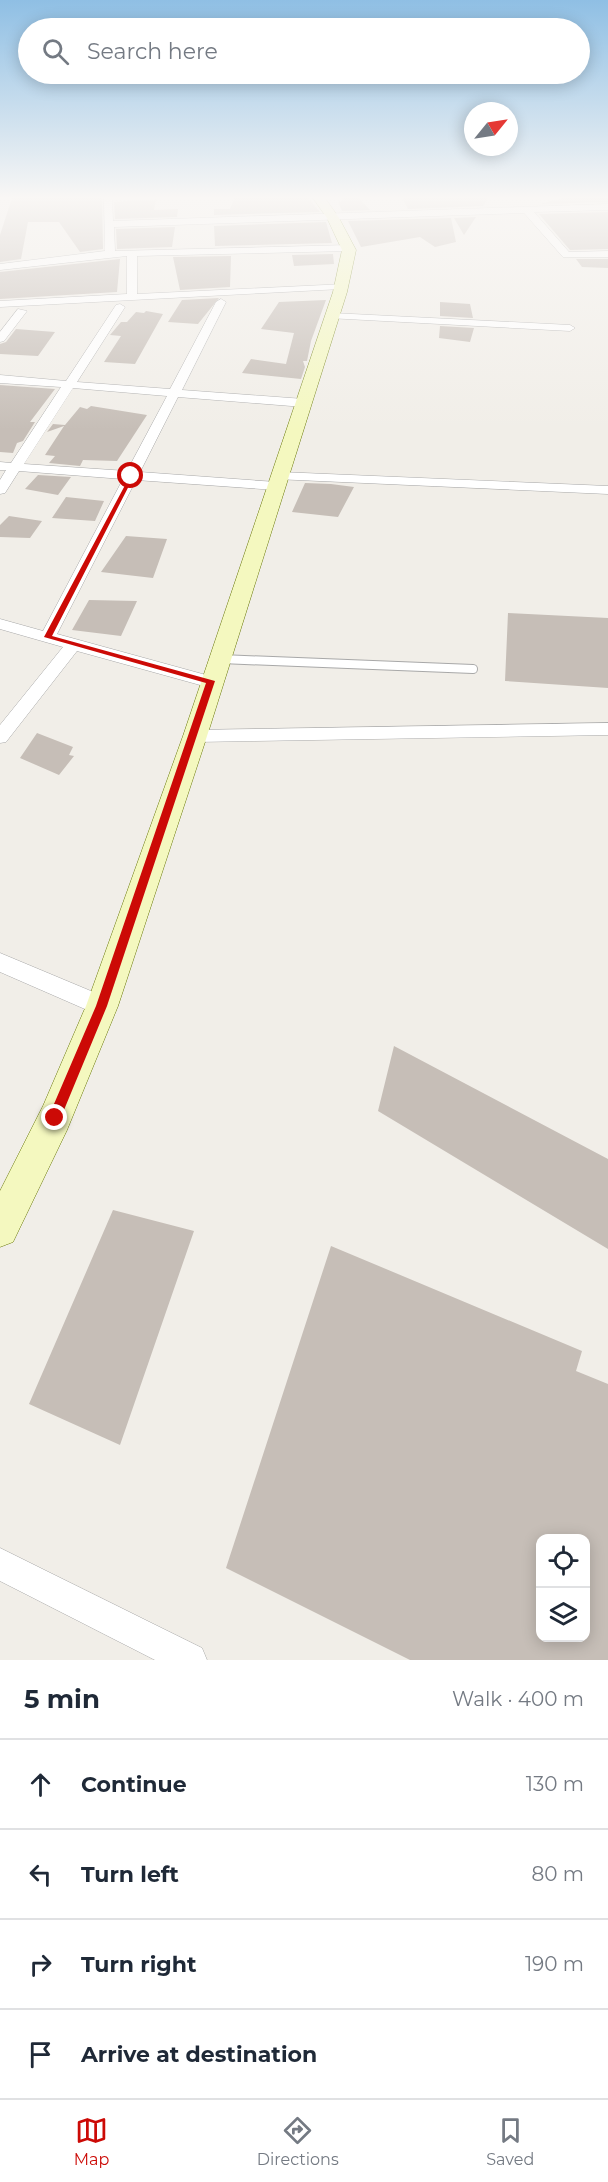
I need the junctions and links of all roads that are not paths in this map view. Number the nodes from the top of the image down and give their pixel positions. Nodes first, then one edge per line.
1 (132, 275) edge
2 (343, 275) edge
3 (132, 297) junction
4 (337, 299) junction
5 (221, 302) junction
6 (0, 304) edge
7 (120, 307) junction
8 (22, 311) junction
9 (0, 313) edge
10 (570, 328) dead end
11 (0, 339) edge
12 (0, 379) edge
13 (69, 385) junction
14 (174, 392) junction
15 (304, 403) junction
16 (0, 466) edge
17 (15, 467) junction
18 (131, 476) junction
19 (278, 481) junction
20 (0, 490) edge
21 (608, 490) edge
22 (0, 624) edge
23 (48, 637) junction
24 (74, 644) junction
25 (473, 669) dead end
26 (215, 670) junction
27 (608, 729) edge
28 (195, 736) junction
29 (0, 737) edge
30 (0, 962) edge
31 (102, 1006) junction
32 (0, 1229) edge
33 (0, 1564) edge
34 (190, 1660) edge

1 - 3 street
2 - 4 main road
3 - 4 street
3 - 6 street
4 - 5 street
4 - 10 street
4 - 15 main road
5 - 7 street
5 - 14 street
7 - 8 street
7 - 13 street
8 - 9 street
8 - 11 street
12 - 13 street
13 - 14 street
13 - 17 street
14 - 15 street
14 - 18 street
15 - 19 main road
16 - 17 street
17 - 18 street
17 - 20 street
18 - 19 street
18 - 23 street
19 - 21 street
19 - 26 main road
22 - 23 street
23 - 24 street
24 - 26 street
24 - 29 street
25 - 26 lane
26 - 28 main road
27 - 28 street
28 - 31 main road
30 - 31 street
31 - 32 main road
33 - 34 street

